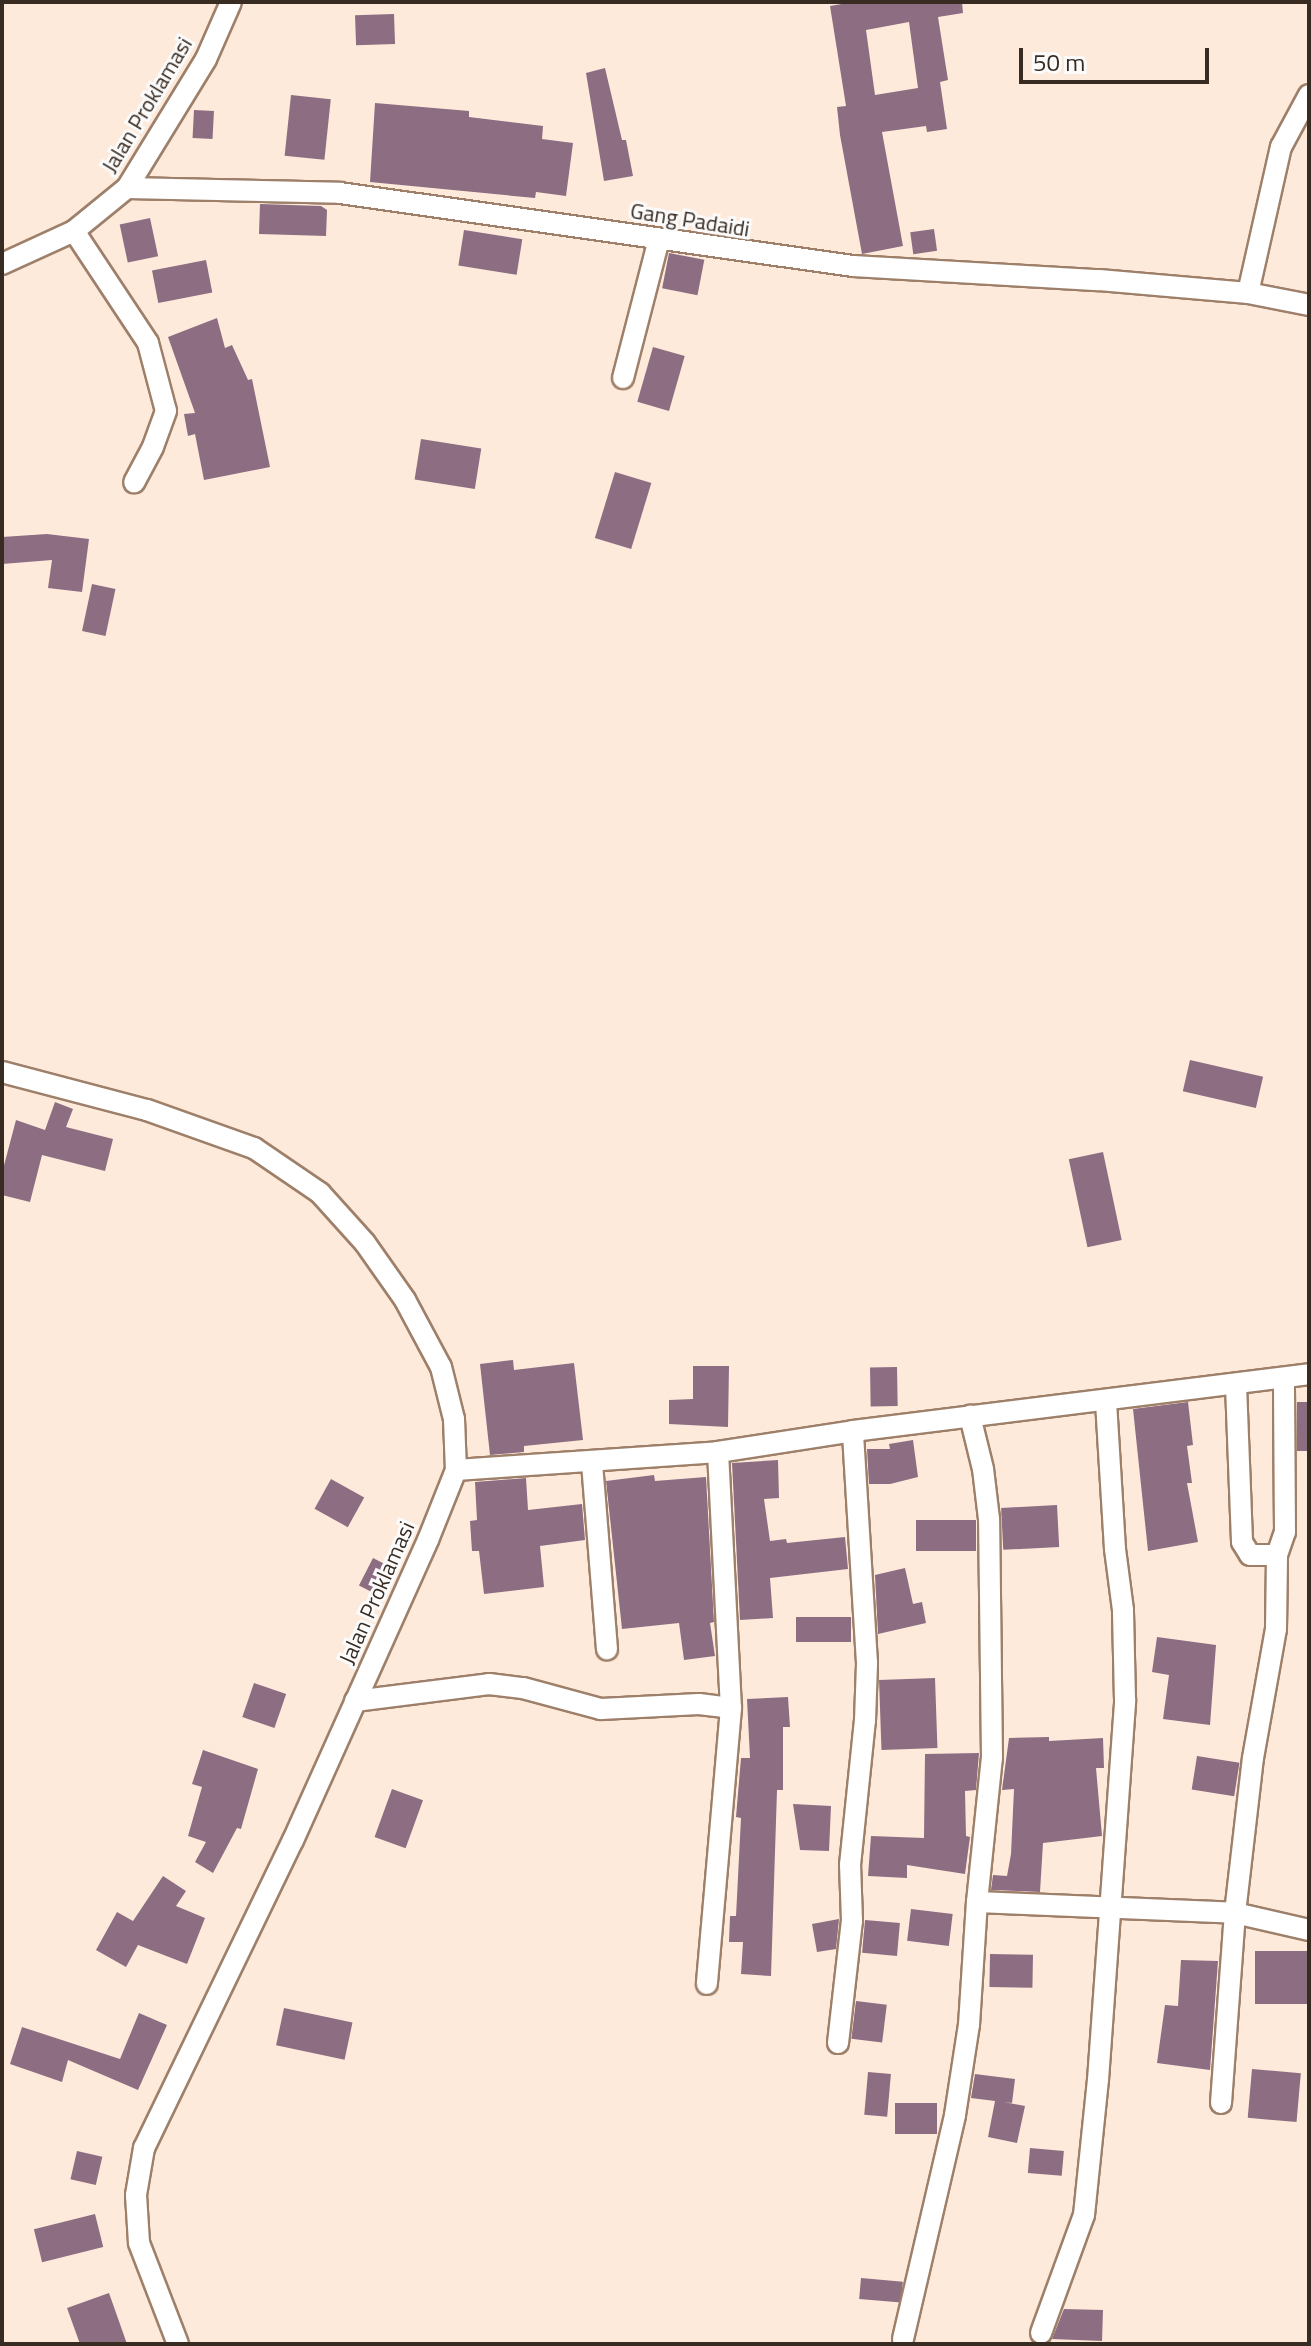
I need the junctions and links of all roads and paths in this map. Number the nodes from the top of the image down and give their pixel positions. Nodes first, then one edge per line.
1 (231, 2) edge
2 (1309, 95) edge
3 (127, 188) junction
4 (74, 231) junction
5 (659, 239) junction
6 (2, 264) edge
7 (1248, 293) junction
8 (1309, 305) edge
9 (623, 378) dead end
10 (134, 482) dead end
11 (2, 1072) edge
12 (1309, 1374) edge
13 (1284, 1378) junction
14 (1236, 1385) junction
15 (1106, 1402) junction
16 (970, 1416) junction
17 (853, 1431) junction
18 (718, 1452) junction
19 (592, 1463) junction
20 (456, 1470) junction
21 (1277, 1555) junction
22 (607, 1649) dead end
23 (355, 1701) junction
24 (731, 1708) junction
25 (977, 1902) junction
26 (1109, 1910) junction
27 (1235, 1913) junction
28 (1309, 1930) edge
29 (707, 1984) dead end
30 (838, 2043) dead end
31 (1221, 2103) dead end
32 (1041, 2333) dead end
33 (903, 2339) dead end
34 (178, 2344) edge

1 - 3 street, Jalan Proklamasi
2 - 7 street
3 - 4 street, Jalan Proklamasi
3 - 5 street, Gang Padaidi
4 - 6 street, Jalan Proklamasi
4 - 10 street
5 - 7 street, Gang Padaidi
5 - 9 street
7 - 8 street, Gang Padaidi
11 - 20 street, Jalan Proklamasi
12 - 13 street
13 - 14 street
13 - 21 street
14 - 15 street
14 - 21 street
15 - 16 street
15 - 26 street
16 - 17 street
16 - 25 street
17 - 18 street
17 - 30 street
18 - 19 street
18 - 24 street
19 - 20 street
19 - 22 street
20 - 23 street, Jalan Proklamasi
21 - 27 street
23 - 24 street
23 - 34 street, Jalan Proklamasi
24 - 29 street
25 - 26 street
25 - 33 street
26 - 27 street
26 - 32 street
27 - 28 street
27 - 31 street

